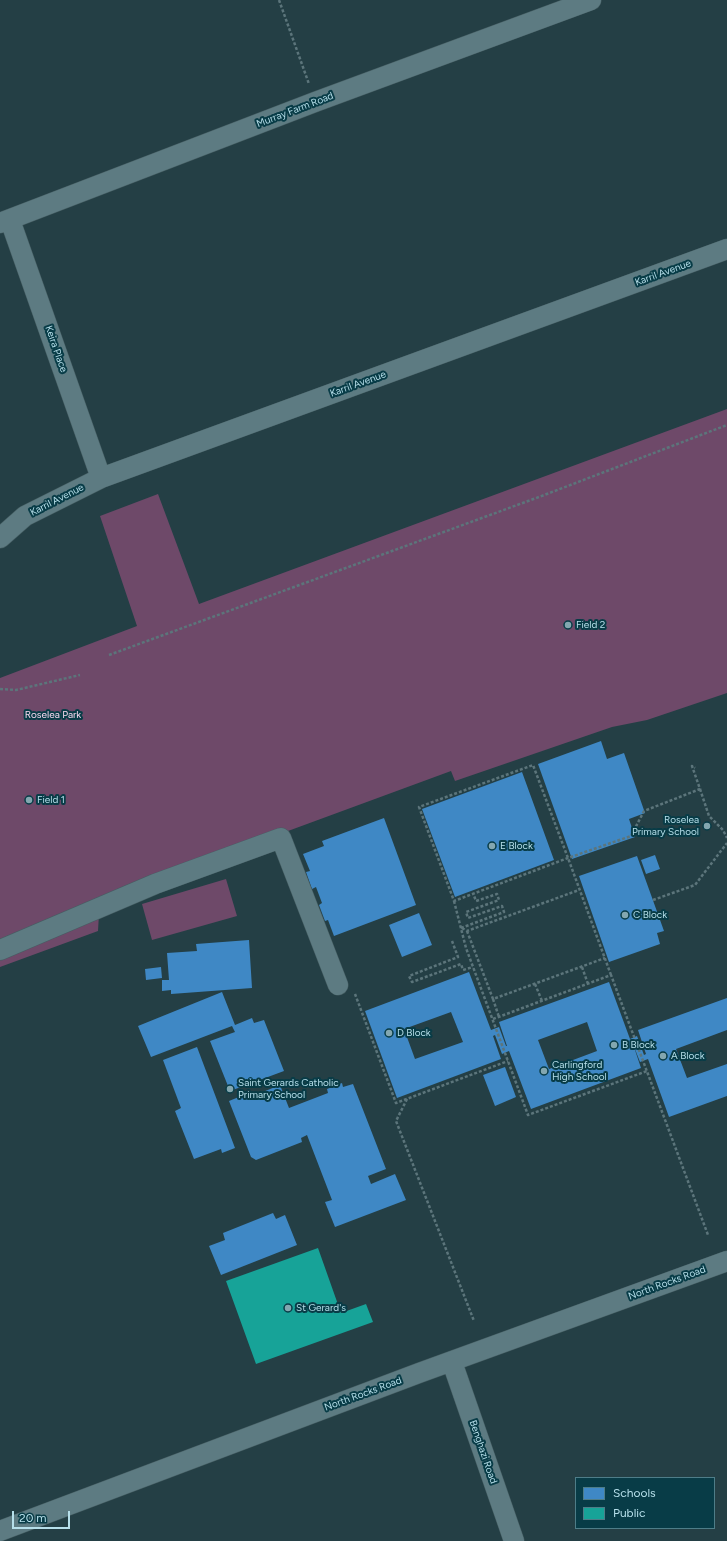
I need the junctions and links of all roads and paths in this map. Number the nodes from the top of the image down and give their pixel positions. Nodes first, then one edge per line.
1 (279, 0) edge
2 (591, 0) edge
3 (315, 102) junction
4 (5, 222) edge
5 (727, 249) edge
6 (727, 425) edge
7 (101, 478) junction
8 (0, 538) edge
9 (109, 655) dead end
10 (80, 676) dead end
11 (0, 689) edge
12 (695, 768) dead end
13 (700, 789) junction
14 (727, 838) edge
15 (727, 843) edge
16 (568, 858) junction
17 (579, 890) junction
18 (473, 893) junction
19 (653, 900) dead end
20 (454, 901) junction
21 (461, 928) junction
22 (467, 931) junction
23 (452, 941) dead end
24 (0, 950) edge
25 (605, 958) junction
26 (473, 967) junction
27 (582, 967) junction
28 (611, 975) junction
29 (535, 984) junction
30 (588, 984) junction
31 (338, 985) joint
32 (493, 999) junction
33 (542, 1001) junction
34 (499, 1017) junction
35 (493, 1019) junction
36 (508, 1061) junction
37 (647, 1071) junction
38 (407, 1098) junction
39 (708, 1235) dead end
40 (727, 1261) edge
41 (474, 1321) dead end
42 (452, 1362) junction
43 (0, 1531) edge
44 (514, 1541) edge

1 - 3 path
2 - 3 street, Murray Farm Road
3 - 4 street, Murray Farm Road
4 - 7 street, Keira Place
5 - 7 street, Karril Avenue
6 - 9 path
7 - 8 street, Karril Avenue
10 - 11 path
12 - 13 path
13 - 14 path
13 - 16 path
15 - 19 path
16 - 17 path
16 - 18 path
16 - 20 path
17 - 22 path
17 - 25 path
18 - 20 path
18 - 21 path
20 - 21 path
21 - 22 path
21 - 26 path
22 - 32 path
23 - 26 path
24 - 31 street
25 - 27 path
25 - 28 path
26 - 35 path
27 - 29 path
27 - 30 path
28 - 30 path
28 - 37 path
29 - 32 path
29 - 33 path
30 - 33 path
31 - 38 path
32 - 34 path
33 - 34 path
34 - 35 path
35 - 36 path
36 - 37 path
36 - 38 path
37 - 39 path
38 - 41 path
40 - 42 street, North Rocks Road
42 - 43 street, North Rocks Road
42 - 44 street, Benghazi Road

